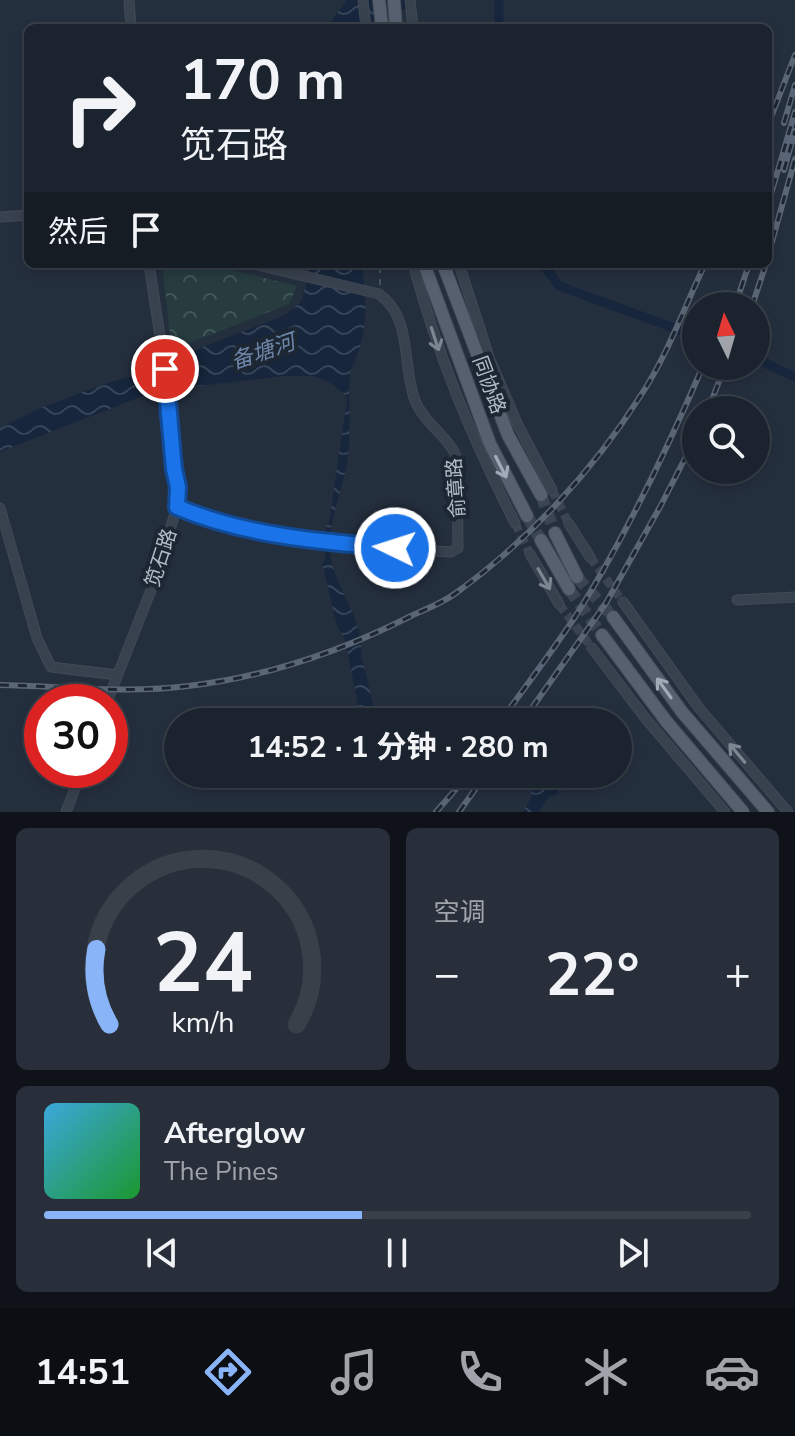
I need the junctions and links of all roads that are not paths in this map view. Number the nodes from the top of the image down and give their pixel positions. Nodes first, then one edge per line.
1 (129, 0) edge
2 (363, 0) edge
3 (379, 0) edge
4 (394, 0) edge
5 (410, 0) edge
6 (131, 24) edge
7 (366, 24) edge
8 (382, 24) edge
9 (396, 24) edge
10 (413, 24) edge
11 (24, 215) edge
12 (0, 217) edge
13 (150, 268) edge
14 (272, 268) edge
15 (414, 268) edge
16 (425, 268) edge
17 (445, 268) edge
18 (460, 268) edge
19 (546, 493) joint
20 (177, 507) junction
21 (0, 508) edge
22 (527, 516) tunnel mouth
23 (515, 523) tunnel mouth
24 (569, 524) tunnel mouth
25 (555, 533) tunnel mouth
26 (541, 540) tunnel mouth
27 (530, 554) tunnel mouth
28 (590, 557) tunnel mouth
29 (577, 577) tunnel mouth
30 (569, 589) tunnel mouth
31 (795, 597) edge
32 (737, 600) dead end
33 (623, 602) tunnel mouth
34 (559, 604) tunnel mouth
35 (613, 617) tunnel mouth
36 (602, 635) tunnel mouth
37 (592, 648) tunnel mouth
38 (117, 675) junction
39 (114, 684) edge
40 (75, 788) edge
41 (66, 812) edge
42 (725, 812) edge
43 (743, 812) edge
44 (768, 812) edge
45 (788, 812) edge

1 - 6 street
2 - 7 street
3 - 8 main road
4 - 9 main road
5 - 10 street
11 - 12 street
13 - 20 street, 笕石路
14 - 20 street, 俞章路
15 -> 23 street
16 -> 22 main road, 同协路
17 - 19 main road, 同协路
18 - 19 street
20 - 38 street, 笕石路
21 - 38 street
24 - 28 street
25 - 29 main road
26 - 30 main road
27 -> 34 street
31 - 32 street
45 -> 33 street
44 -> 35 main road
36 - 43 main road
37 - 42 street
38 - 39 street, 笕石路
40 - 41 street

